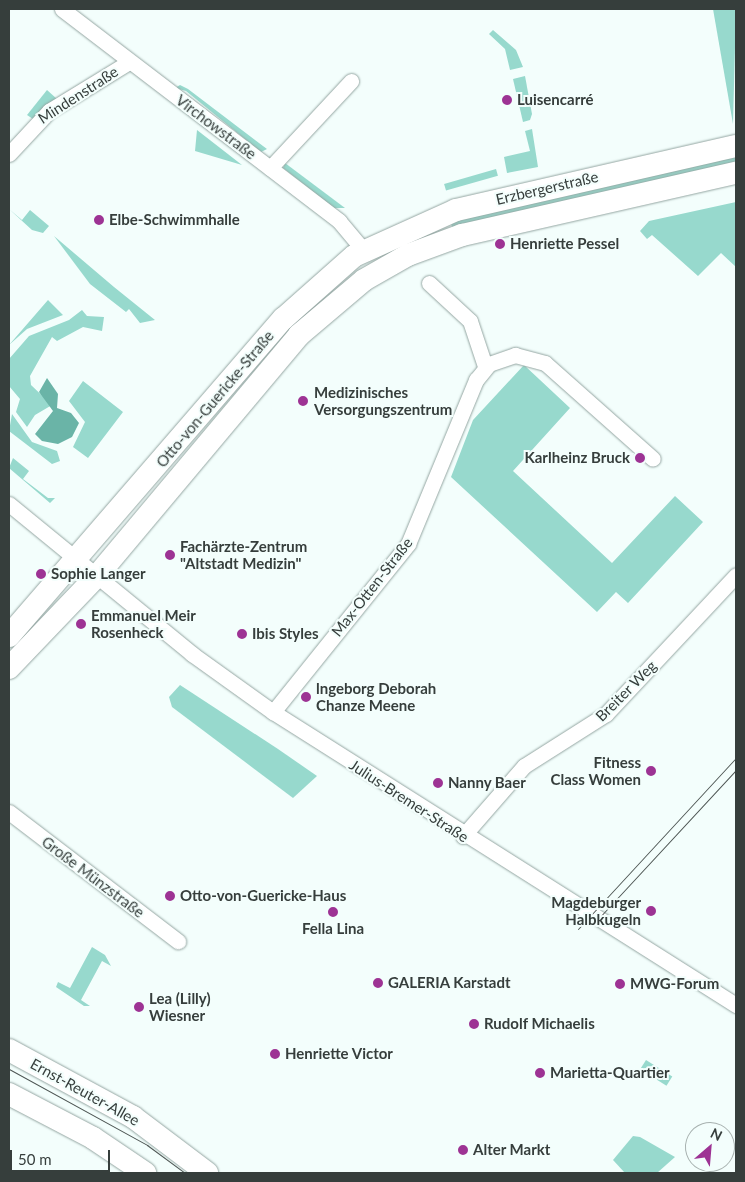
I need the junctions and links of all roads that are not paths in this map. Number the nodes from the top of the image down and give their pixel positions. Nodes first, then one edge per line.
1 (62, 9) edge
2 (129, 62) junction
3 (351, 81) dead end
4 (736, 146) edge
5 (9, 154) edge
6 (270, 168) junction
7 (736, 173) edge
8 (364, 251) junction
9 (382, 269) joint
10 (429, 282) dead end
11 (485, 366) junction
12 (653, 459) dead end
13 (9, 504) edge
14 (78, 560) junction
15 (736, 575) edge
16 (97, 576) junction
17 (9, 636) edge
18 (9, 668) edge
19 (273, 712) junction
20 (9, 812) edge
21 (463, 836) junction
22 (178, 941) dead end
23 (736, 1005) edge
24 (9, 1050) edge
25 (9, 1094) edge
26 (145, 1173) edge
27 (207, 1173) edge

1 - 2 street, Virchowstraße
2 - 5 street, Mindenstraße
2 - 6 street, Virchowstraße
3 - 6 street
4 - 8 street, Erzbergerstraße
6 - 8 street, Virchowstraße
7 - 9 street, Erzbergerstraße
8 - 14 street, Otto-von-Guericke-Straße
9 - 16 street, Otto-von-Guericke-Straße
10 - 11 street
11 - 12 street
11 - 19 street, Max-Otten-Straße
13 - 14 street
14 - 16 street
14 - 17 street, Otto-von-Guericke-Straße
15 - 21 street, Breiter Weg
16 - 18 street, Otto-von-Guericke-Straße
16 - 19 street, Julius-Bremer-Straße
19 - 21 street, Julius-Bremer-Straße
20 - 22 street, Große Münzstraße
21 - 23 street, Julius-Bremer-Straße
24 - 27 street, Ernst-Reuter-Allee
25 - 26 street

